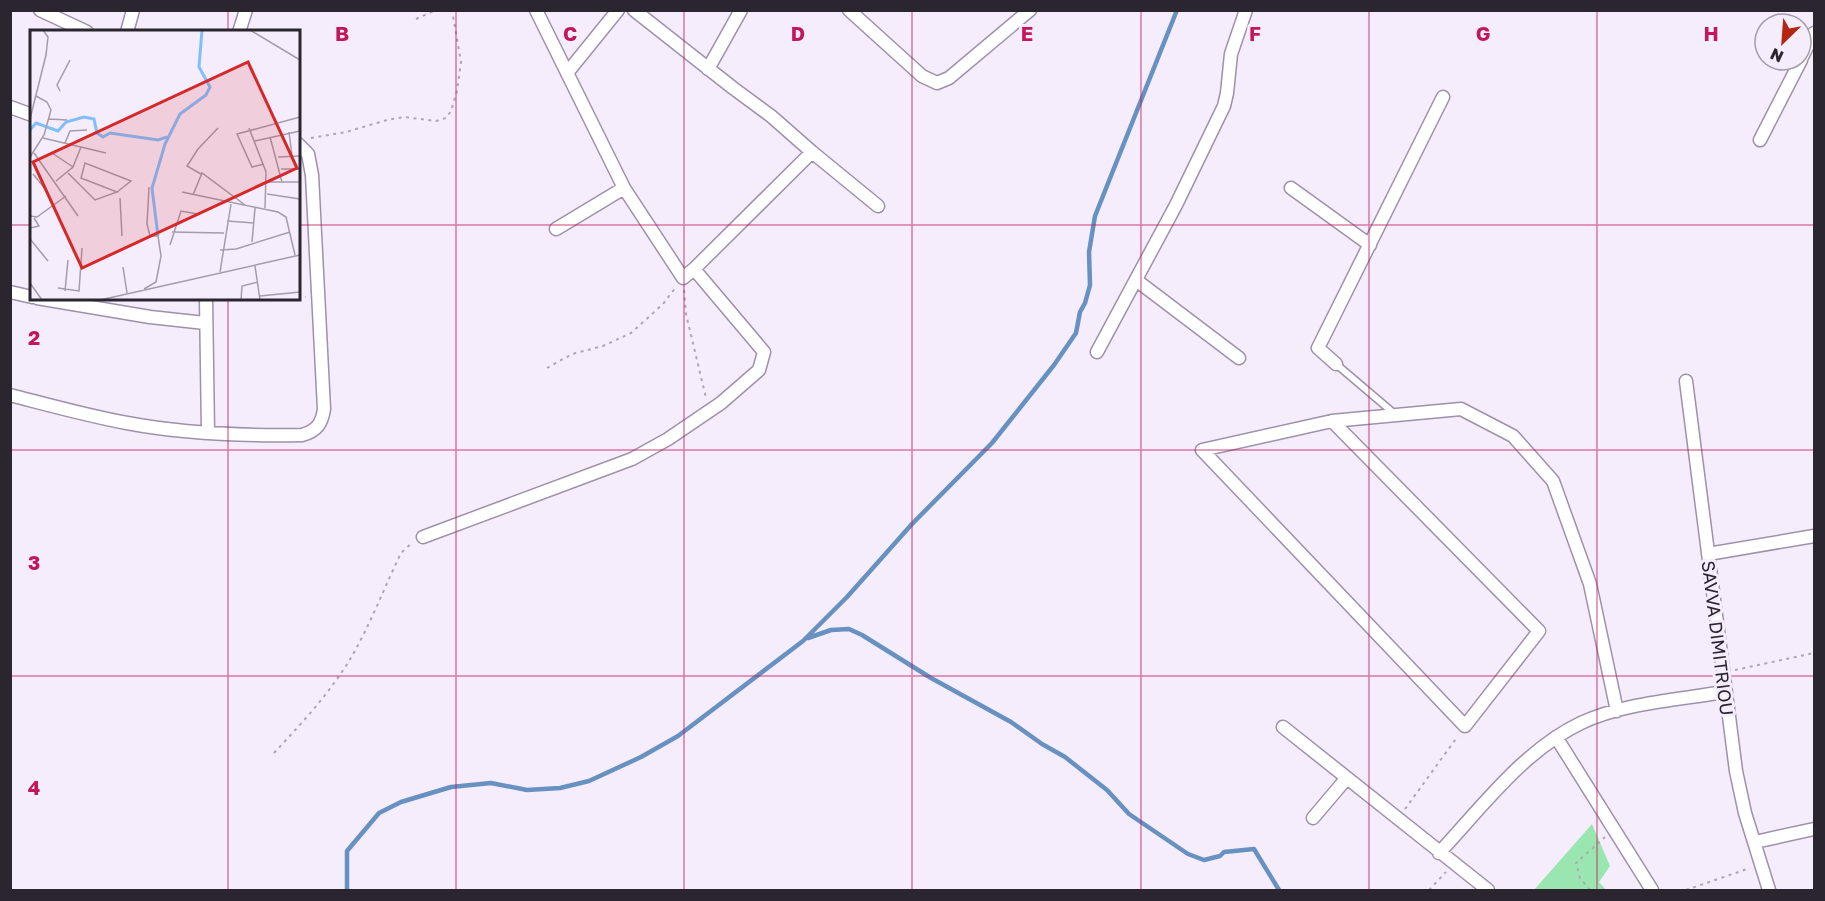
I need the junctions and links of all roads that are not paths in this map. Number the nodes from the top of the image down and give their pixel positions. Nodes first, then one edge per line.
1 (40, 10) edge
2 (133, 10) edge
3 (246, 10) edge
4 (536, 10) edge
5 (618, 10) edge
6 (634, 10) edge
7 (741, 10) edge
8 (849, 10) edge
9 (1030, 10) edge
10 (1246, 10) edge
11 (83, 30) edge
12 (128, 30) edge
13 (240, 30) edge
14 (708, 69) junction
15 (1795, 72) edge
16 (567, 73) junction
17 (1443, 97) dead end
18 (10, 107) edge
19 (30, 114) edge
20 (1760, 140) dead end
21 (300, 145) edge
22 (812, 152) junction
23 (624, 188) junction
24 (1291, 188) dead end
25 (878, 206) dead end
26 (556, 229) dead end
27 (1370, 245) junction
28 (694, 269) junction
29 (1136, 279) junction
30 (10, 292) edge
31 (30, 297) edge
32 (58, 300) edge
33 (206, 300) edge
34 (89, 303) edge
35 (205, 322) junction
36 (1097, 352) dead end
37 (1239, 358) dead end
38 (1336, 364) joint
39 (1686, 381) dead end
40 (10, 395) edge
41 (1397, 415) junction
42 (1332, 421) junction
43 (208, 433) junction
44 (1815, 536) edge
45 (423, 537) road end
46 (1708, 554) junction
47 (1724, 692) junction
48 (1617, 711) junction
49 (1283, 728) dead end
50 (1556, 737) junction
51 (1346, 779) junction
52 (1313, 818) dead end
53 (1815, 829) edge
54 (1755, 842) junction
55 (1440, 853) junction
56 (1488, 891) edge
57 (1652, 891) edge
58 (1769, 891) edge

1 - 11 street
2 - 12 street
3 - 13 street
4 - 16 street
5 - 16 street
6 - 14 street
7 - 14 street
8 - 9 street
10 - 29 street
14 - 22 street
15 - 20 street
16 - 23 street
17 - 27 street
18 - 19 street
21 - 43 street
22 - 25 street
22 - 28 street
23 - 26 street
23 - 28 street
24 - 27 street
27 - 38 street
28 - 45 street
29 - 36 street
29 - 37 street
30 - 31 street
32 - 34 street
33 - 35 street
34 - 35 street
35 - 43 street
38 - 41 lane
39 - 46 street, SAVVA DIMITRIOU
40 - 43 street
41 - 42 street
41 - 48 street
42 - 42 street
44 - 46 street
46 - 47 street, SAVVA DIMITRIOU
47 - 48 street
47 - 54 street, SAVVA DIMITRIOU
48 - 50 street
49 - 51 street
50 - 55 street
50 - 57 street
51 - 52 street
51 - 55 street
53 - 54 street
54 - 58 street, SAVVA DIMITRIOU
55 - 56 street

